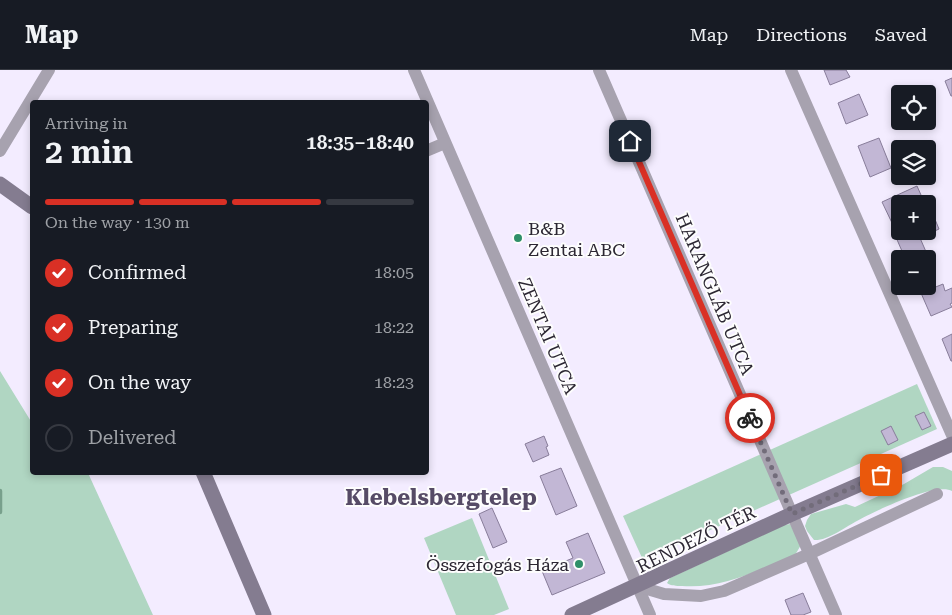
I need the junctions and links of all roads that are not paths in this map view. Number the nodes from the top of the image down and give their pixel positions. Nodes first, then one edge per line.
1 (49, 70) edge
2 (414, 70) edge
3 (599, 70) edge
4 (791, 70) edge
5 (31, 100) edge
6 (427, 100) edge
7 (30, 101) edge
8 (429, 105) edge
9 (445, 143) junction
10 (429, 150) edge
11 (0, 151) edge
12 (0, 184) edge
13 (30, 206) edge
14 (952, 435) edge
15 (952, 444) edge
16 (204, 475) edge
17 (937, 494) dead end
18 (792, 514) junction
19 (809, 554) junction
20 (638, 586) junction
21 (264, 615) edge
22 (572, 615) edge
23 (650, 615) edge
24 (836, 615) edge

1 - 5 street
2 - 6 street, ZENTAI UTCA
3 - 18 street, HARANGLÁB UTCA
4 - 14 street
7 - 11 street
8 - 9 street, ZENTAI UTCA
9 - 10 street
9 - 20 street, ZENTAI UTCA
12 - 13 street
15 - 18 street, RENDEZŐ TÉR
16 - 21 street
17 - 19 street, RENDEZŐ TÉR
18 - 19 street, HARANGLÁB UTCA
18 - 20 street, RENDEZŐ TÉR
19 - 20 street, RENDEZŐ TÉR
19 - 24 street, HARANGLÁB UTCA
20 - 22 street
20 - 23 street, ZENTAI UTCA

